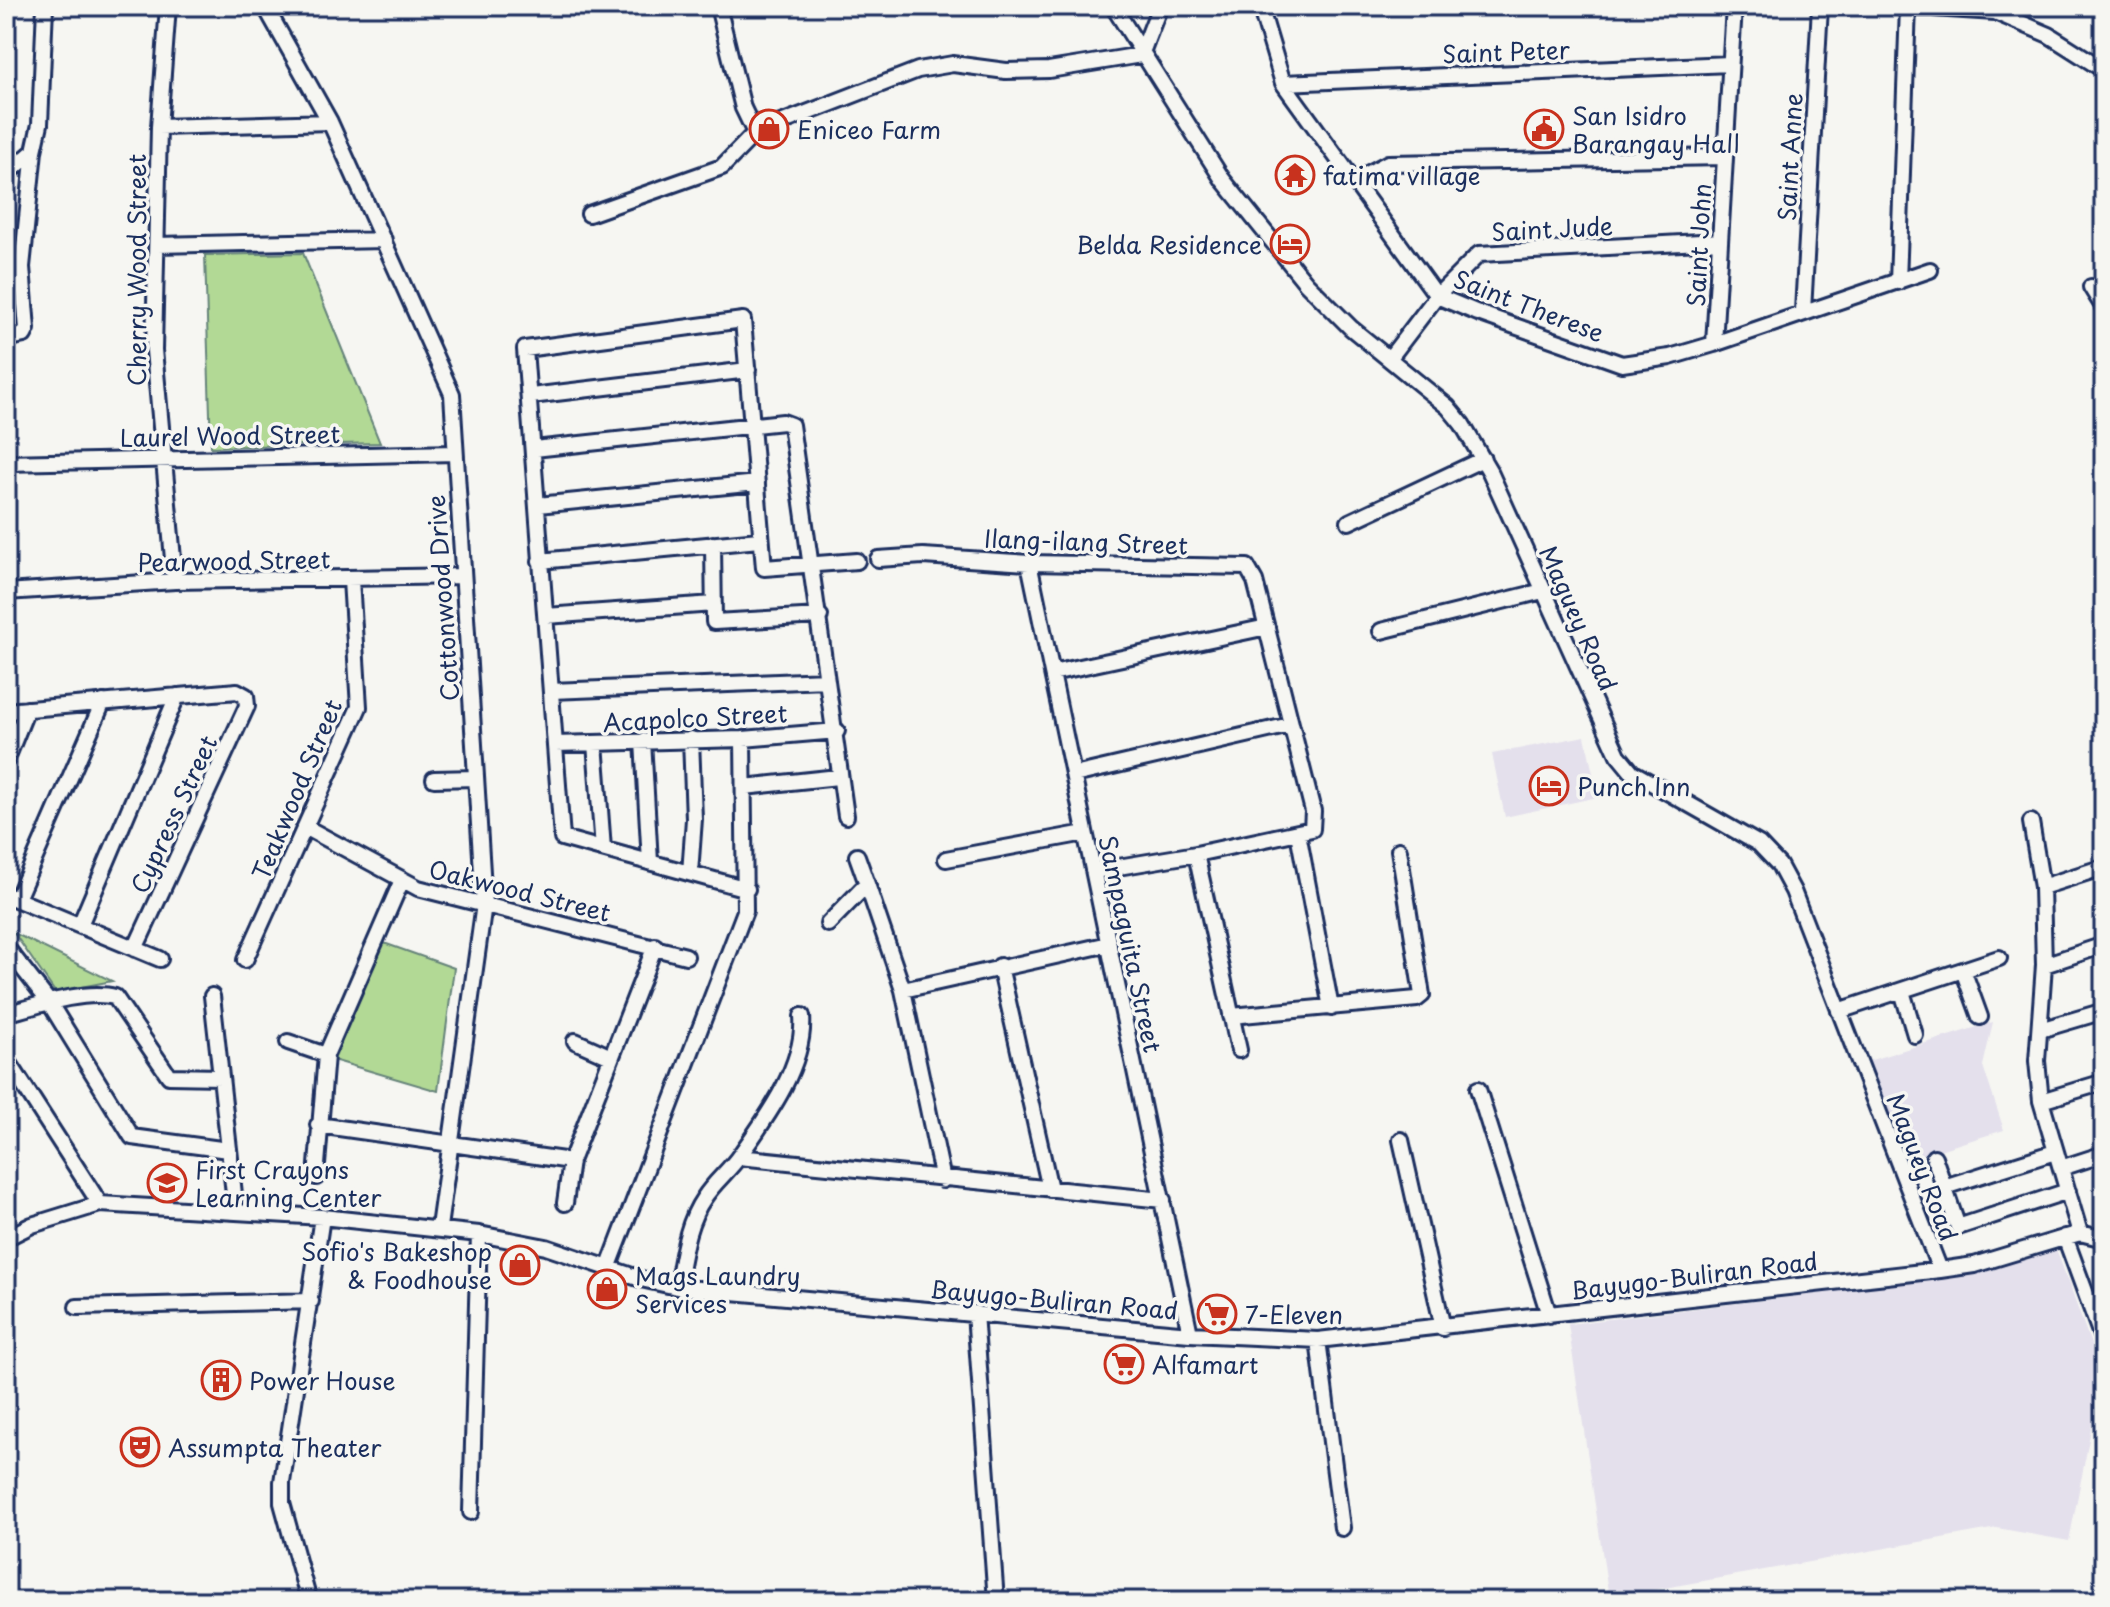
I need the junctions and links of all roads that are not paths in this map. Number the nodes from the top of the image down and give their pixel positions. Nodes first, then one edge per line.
1 (45, 6) edge
2 (168, 6) edge
3 (265, 6) edge
4 (718, 6) edge
5 (1113, 6) edge
6 (1160, 6) edge
7 (1260, 6) edge
8 (1734, 6) edge
9 (1820, 6) edge
10 (1901, 6) edge
11 (1908, 7) edge
12 (1141, 55) junction
13 (1730, 64) junction
14 (2104, 70) edge
15 (1283, 83) junction
16 (330, 122) junction
17 (159, 127) junction
18 (755, 133) junction
19 (34, 151) junction
20 (1725, 157) junction
21 (6, 175) edge
22 (1354, 181) junction
23 (589, 214) dead end
24 (384, 240) junction
25 (1719, 241) junction
26 (157, 245) junction
27 (1930, 270) dead end
28 (1898, 282) junction
29 (2091, 287) dead end
30 (1437, 296) junction
31 (2104, 308) edge
32 (1803, 311) junction
33 (6, 339) edge
34 (1714, 344) junction
35 (1389, 359) junction
36 (748, 370) junction
37 (531, 396) junction
38 (753, 426) junction
39 (534, 449) junction
40 (455, 453) junction
41 (163, 458) junction
42 (1483, 459) junction
43 (6, 463) edge
44 (757, 483) junction
45 (538, 505) junction
46 (1349, 522) dead end
47 (759, 540) junction
48 (713, 544) junction
49 (878, 559) dead end
50 (540, 561) junction
51 (857, 561) dead end
52 (1029, 563) junction
53 (808, 564) junction
54 (463, 576) junction
55 (351, 580) junction
56 (175, 581) junction
57 (1543, 591) junction
58 (6, 592) edge
59 (714, 604) junction
60 (546, 616) junction
61 (820, 616) junction
62 (1267, 627) junction
63 (1381, 631) dead end
64 (1052, 673) junction
65 (827, 680) junction
66 (551, 691) junction
67 (177, 696) junction
68 (103, 702) junction
69 (27, 709) junction
70 (6, 711) edge
71 (1290, 725) junction
72 (837, 731) junction
73 (691, 739) junction
74 (743, 739) junction
75 (643, 741) junction
76 (595, 743) junction
77 (555, 744) junction
78 (6, 761) edge
79 (1074, 775) junction
80 (838, 777) junction
81 (476, 778) junction
82 (434, 779) dead end
83 (744, 787) junction
84 (846, 816) dead end
85 (2031, 822) dead end
86 (307, 828) junction
87 (1085, 833) junction
88 (1298, 833) junction
89 (603, 849) junction
90 (1399, 850) dead end
91 (1196, 854) junction
92 (857, 856) dead end
93 (946, 859) dead end
94 (650, 862) junction
95 (2104, 867) edge
96 (1094, 871) junction
97 (690, 873) junction
98 (402, 880) junction
99 (867, 884) junction
100 (2042, 887) junction
101 (747, 889) junction
102 (11, 897) edge
103 (484, 904) junction
104 (828, 924) dead end
105 (80, 925) junction
106 (1109, 944) junction
107 (2104, 945) edge
108 (655, 946) junction
109 (6, 947) edge
110 (135, 949) junction
111 (686, 956) dead end
112 (1999, 958) dead end
113 (160, 959) dead end
114 (245, 960) dead end
115 (2044, 965) junction
116 (1000, 966) junction
117 (1963, 970) junction
118 (903, 990) junction
119 (1902, 991) junction
120 (212, 996) dead end
121 (49, 1002) junction
122 (1331, 1008) junction
123 (1839, 1011) junction
124 (2104, 1011) edge
125 (6, 1014) edge
126 (802, 1016) dead end
127 (1231, 1016) junction
128 (1980, 1017) dead end
129 (2040, 1030) junction
130 (1915, 1035) dead end
131 (575, 1041) dead end
132 (288, 1042) dead end
133 (1239, 1050) dead end
134 (326, 1055) junction
135 (611, 1057) junction
136 (6, 1058) edge
137 (221, 1077) junction
138 (2104, 1082) edge
139 (1478, 1089) dead end
140 (2041, 1101) junction
141 (318, 1125) junction
142 (1401, 1140) dead end
143 (451, 1144) junction
144 (228, 1150) junction
145 (2055, 1152) junction
146 (2104, 1154) edge
147 (739, 1157) junction
148 (1934, 1157) dead end
149 (571, 1161) junction
150 (2061, 1168) junction
151 (316, 1177) dead end
152 (943, 1180) junction
153 (1944, 1187) junction
154 (1050, 1189) junction
155 (2068, 1191) junction
156 (1163, 1200) junction
157 (565, 1203) dead end
158 (100, 1204) junction
159 (236, 1212) junction
160 (322, 1217) junction
161 (439, 1227) junction
162 (2080, 1233) junction
163 (479, 1234) junction
164 (2065, 1237) junction
165 (6, 1238) edge
166 (2104, 1239) edge
167 (609, 1266) junction
168 (1940, 1270) junction
169 (677, 1287) junction
170 (311, 1301) junction
171 (77, 1307) dead end
172 (975, 1313) junction
173 (1549, 1315) junction
174 (1443, 1328) junction
175 (1190, 1334) junction
176 (1318, 1340) junction
177 (2104, 1343) edge
178 (471, 1512) dead end
179 (1342, 1528) dead end
180 (309, 1601) edge
181 (996, 1601) edge

1 - 19 street
2 - 17 street, Cherry Wood Street
3 - 16 street, Cottonwood Drive
4 - 18 street
5 - 12 street, Maguey Road
6 - 12 street
7 - 15 street, Saint Therese
8 - 13 street, Saint John
9 - 32 street, Saint Anne
10 - 11 street
11 - 14 street
11 - 28 street
12 - 18 street
12 - 35 street, Maguey Road
13 - 15 street, Saint Peter
13 - 20 street, Saint John
15 - 22 street, Saint Therese
16 - 17 street
16 - 24 street, Cottonwood Drive
17 - 26 street, Cherry Wood Street
18 - 23 street
19 - 21 street
19 - 33 street
20 - 22 street
20 - 25 street, Saint John
22 - 30 street, Saint Therese
24 - 26 street
24 - 40 street, Cottonwood Drive
25 - 30 street, Saint Jude
25 - 34 street, Saint John
26 - 41 street, Cherry Wood Street
27 - 28 street, Saint Therese
28 - 32 street, Saint Therese
29 - 31 street
30 - 34 street, Saint Therese
30 - 35 street, Saint Jude
32 - 34 street, Saint Therese
35 - 42 street, Maguey Road
36 - 37 street
36 - 37 street
36 - 38 street
37 - 39 street
38 - 39 street
38 - 44 street
38 - 53 street
39 - 45 street
40 - 41 street, Laurel Wood Street
40 - 54 street, Cottonwood Drive
41 - 43 street, Laurel Wood Street
41 - 56 street, Cherry Wood Street
42 - 46 street
42 - 57 street, Maguey Road
44 - 45 street
44 - 47 street
45 - 50 street
47 - 48 street
47 - 53 street
48 - 50 street
48 - 59 street
49 - 52 street, Ilang-ilang Street
50 - 60 street
51 - 53 street
52 - 62 street, Ilang-ilang Street
52 - 64 street, Sampaguita Street
53 - 61 street
54 - 55 street, Pearwood Street
54 - 81 street, Cottonwood Drive
55 - 56 street, Pearwood Street
55 - 86 street, Teakwood Street
56 - 58 street, Pearwood Street
57 - 63 street
57 - 123 street, Maguey Road
59 - 60 street
59 - 61 street
60 - 66 street
61 - 65 street
62 - 64 street
62 - 71 street
64 - 79 street, Sampaguita Street
65 - 66 street
65 - 72 street
66 - 77 street
67 - 68 street
67 - 105 street
67 - 110 street, Cypress Street
68 - 69 street
68 - 102 street
69 - 70 street
69 - 78 street
71 - 79 street
71 - 88 street
72 - 74 street, Acapolco Street
72 - 80 street
73 - 74 street, Acapolco Street
73 - 75 street, Acapolco Street
73 - 97 street
74 - 83 street
75 - 76 street, Acapolco Street
75 - 94 street
76 - 77 street, Acapolco Street
76 - 89 street
77 - 89 street
79 - 87 street, Sampaguita Street
80 - 83 street
80 - 84 street
81 - 82 street
81 - 103 street, Cottonwood Drive
83 - 101 street
85 - 100 street
86 - 98 street, Oakwood Street
86 - 114 street, Teakwood Street
87 - 93 street
87 - 96 street, Sampaguita Street
88 - 91 street
88 - 122 street
89 - 94 street
90 - 122 street
91 - 96 street
91 - 127 street
92 - 99 street
94 - 97 street
95 - 100 street
96 - 106 street, Sampaguita Street
97 - 101 street
98 - 103 street, Oakwood Street
98 - 134 street
99 - 104 street
99 - 118 street
100 - 115 street
101 - 167 street
102 - 105 street
103 - 108 street, Oakwood Street
103 - 143 street, Cottonwood Drive
105 - 110 street
106 - 116 street
106 - 156 street, Sampaguita Street
107 - 115 street
108 - 111 street, Oakwood Street
108 - 135 street
109 - 121 street
110 - 113 street
112 - 117 street
115 - 129 street
116 - 118 street
116 - 154 street
117 - 119 street
117 - 128 street
118 - 152 street
119 - 123 street
119 - 130 street
120 - 137 street
121 - 125 street
121 - 137 street
121 - 144 street
122 - 127 street
123 - 168 street, Maguey Road
124 - 129 street
126 - 147 street
127 - 133 street
129 - 140 street
131 - 135 street
132 - 134 street
134 - 141 street
135 - 149 street
136 - 158 street
137 - 144 street
138 - 140 street
139 - 173 street
140 - 145 street
141 - 143 street
141 - 151 street
142 - 174 street
143 - 149 street
143 - 161 street, Cottonwood Drive
144 - 159 street
145 - 150 street
145 - 153 street
146 - 150 street
147 - 152 street
147 - 169 street
148 - 153 street
149 - 157 street
150 - 155 street
152 - 154 street
153 - 155 street
154 - 156 street
155 - 162 street
156 - 175 street, Sampaguita Street
158 - 159 street, Bayugo-Buliran Road
158 - 165 street, Bayugo-Buliran Road
159 - 160 street, Bayugo-Buliran Road
160 - 161 street, Bayugo-Buliran Road
160 - 170 street
161 - 163 street, Bayugo-Buliran Road
162 - 164 street, Bayugo-Buliran Road
162 - 166 street, Bayugo-Buliran Road
163 - 167 street, Bayugo-Buliran Road
163 - 178 street
164 - 168 street, Bayugo-Buliran Road
164 - 177 street
167 - 169 street, Bayugo-Buliran Road
168 - 173 street, Bayugo-Buliran Road
169 - 172 street, Bayugo-Buliran Road
170 - 171 street
170 - 180 street
172 - 175 street, Bayugo-Buliran Road
172 - 181 street
173 - 174 street, Bayugo-Buliran Road
174 - 176 street, Bayugo-Buliran Road
175 - 176 street, Bayugo-Buliran Road
176 - 179 street

